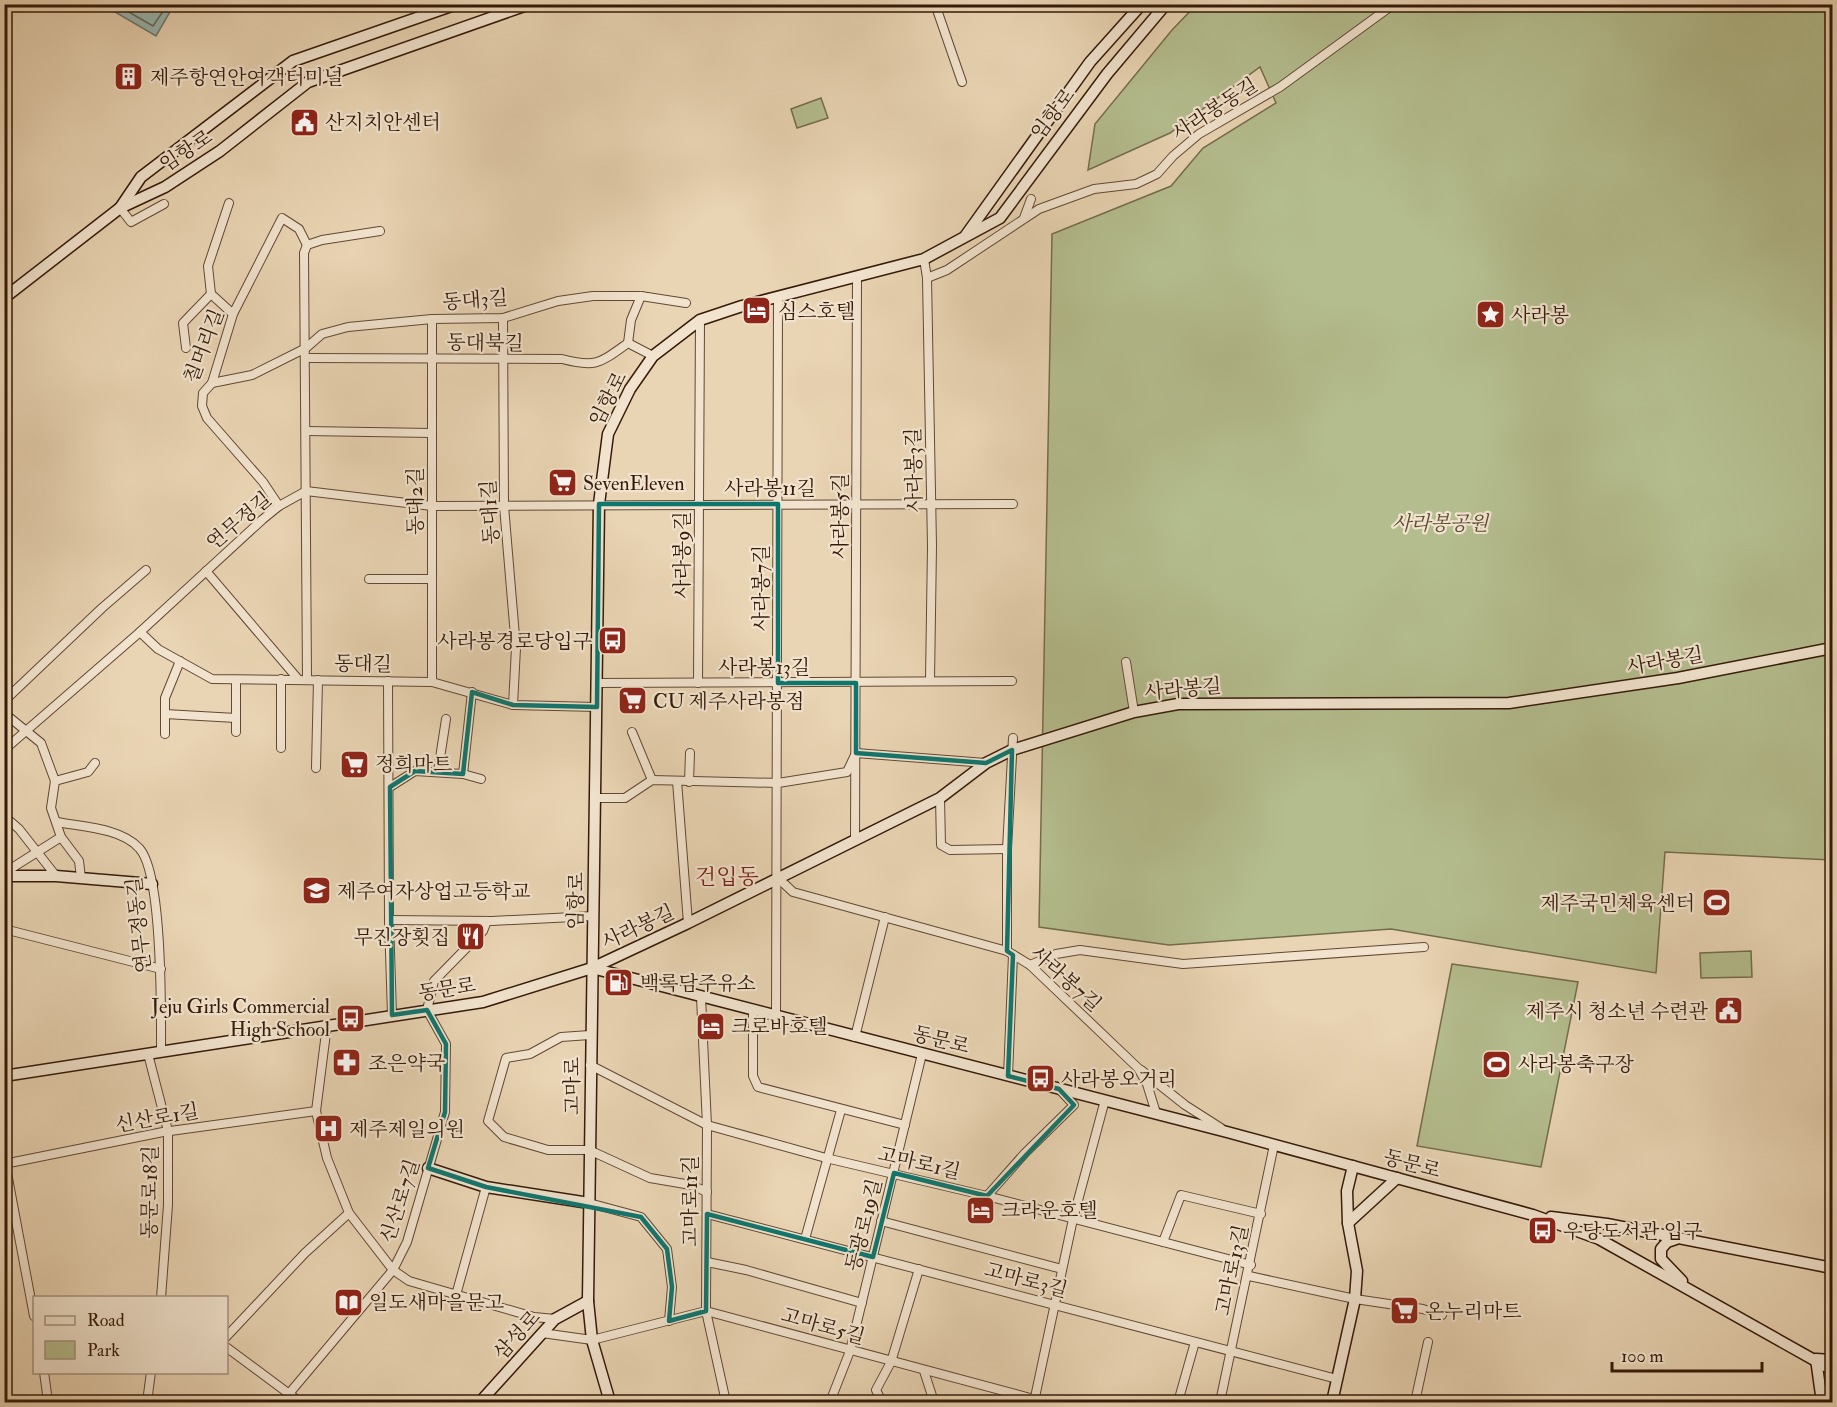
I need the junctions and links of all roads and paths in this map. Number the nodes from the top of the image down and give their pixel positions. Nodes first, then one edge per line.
1 (457, 4) edge
2 (530, 4) edge
3 (935, 4) edge
4 (1142, 4) edge
5 (1166, 4) edge
6 (1394, 4) edge
7 (962, 82) dead end
8 (1031, 199) dead end
9 (229, 203) dead end
10 (164, 204) dead end
11 (120, 208) junction
12 (1024, 218) junction
13 (380, 231) dead end
14 (964, 238) junction
15 (307, 245) junction
16 (924, 259) junction
17 (857, 278) junction
18 (927, 278) junction
19 (211, 294) junction
20 (641, 296) junction
21 (778, 297) junction
22 (4, 298) edge
23 (686, 303) dead end
24 (232, 314) junction
25 (503, 318) junction
26 (432, 319) junction
27 (700, 320) junction
28 (628, 344) junction
29 (186, 348) dead end
30 (306, 348) junction
31 (653, 356) junction
32 (306, 358) junction
33 (431, 358) junction
34 (503, 361) junction
35 (212, 383) junction
36 (306, 431) junction
37 (432, 433) junction
38 (306, 491) junction
39 (599, 504) junction
40 (699, 504) junction
41 (778, 504) junction
42 (931, 504) junction
43 (1013, 504) dead end
44 (856, 505) junction
45 (279, 506) junction
46 (432, 506) junction
47 (504, 506) junction
48 (146, 570) dead end
49 (206, 571) junction
50 (369, 579) dead end
51 (431, 579) junction
52 (140, 632) junction
53 (1833, 648) edge
54 (180, 661) junction
55 (1126, 662) dead end
56 (281, 679) junction
57 (302, 679) junction
58 (318, 680) junction
59 (930, 680) junction
60 (236, 681) junction
61 (388, 681) junction
62 (1012, 681) dead end
63 (432, 682) junction
64 (597, 683) junction
65 (698, 683) junction
66 (778, 683) junction
67 (856, 683) junction
68 (472, 692) junction
69 (4, 701) edge
70 (513, 705) junction
71 (597, 707) junction
72 (1134, 712) junction
73 (4, 713) edge
74 (165, 714) junction
75 (236, 718) junction
76 (446, 719) dead end
77 (27, 729) junction
78 (236, 732) dead end
79 (632, 732) dead end
80 (165, 734) dead end
81 (1013, 738) dead end
82 (281, 748) dead end
83 (4, 750) edge
84 (1012, 750) junction
85 (690, 753) dead end
86 (856, 753) junction
87 (95, 763) dead end
88 (986, 763) junction
89 (316, 768) dead end
90 (438, 771) junction
91 (463, 774) junction
92 (481, 779) dead end
93 (652, 780) junction
94 (55, 781) junction
95 (677, 781) junction
96 (689, 782) junction
97 (778, 783) junction
98 (390, 787) junction
99 (596, 798) junction
100 (940, 798) junction
101 (4, 816) edge
102 (57, 822) junction
103 (61, 837) junction
104 (855, 840) junction
105 (1007, 849) junction
106 (39, 853) junction
107 (4, 875) edge
108 (56, 876) junction
109 (81, 878) junction
110 (778, 878) junction
111 (152, 884) junction
112 (594, 915) junction
113 (885, 917) junction
114 (389, 920) junction
115 (487, 921) junction
116 (688, 923) junction
117 (4, 929) edge
118 (1424, 947) dead end
119 (1010, 953) junction
120 (1030, 965) junction
121 (592, 968) junction
122 (161, 969) junction
123 (701, 997) junction
124 (427, 1010) junction
125 (753, 1011) junction
126 (392, 1015) junction
127 (776, 1017) junction
128 (327, 1025) junction
129 (590, 1035) junction
130 (855, 1037) junction
131 (161, 1052) junction
132 (148, 1054) junction
133 (921, 1054) junction
134 (590, 1065) junction
135 (1138, 1068) junction
136 (4, 1076) edge
137 (1008, 1076) junction
138 (1059, 1089) junction
139 (1105, 1100) junction
140 (841, 1110) junction
141 (316, 1111) junction
142 (1156, 1113) junction
143 (707, 1125) junction
144 (905, 1125) junction
145 (168, 1131) junction
146 (1227, 1132) junction
147 (1274, 1145) junction
148 (589, 1149) junction
149 (826, 1158) junction
150 (5, 1162) edge
151 (1353, 1166) junction
152 (428, 1168) junction
153 (894, 1173) junction
154 (1397, 1178) junction
155 (486, 1187) junction
156 (707, 1192) junction
157 (987, 1196) junction
158 (589, 1203) junction
159 (349, 1213) junction
160 (707, 1214) junction
161 (1261, 1215) junction
162 (1533, 1215) junction
163 (1073, 1219) junction
164 (881, 1221) junction
165 (1348, 1223) junction
166 (805, 1239) junction
167 (1677, 1239) junction
168 (1163, 1242) junction
169 (873, 1257) junction
170 (707, 1262) junction
171 (1251, 1265) junction
172 (1833, 1268) edge
173 (919, 1269) junction
174 (1062, 1269) junction
175 (393, 1270) junction
176 (1249, 1276) junction
177 (1689, 1289) junction
178 (456, 1295) junction
179 (161, 1296) edge
180 (1355, 1299) junction
181 (588, 1301) junction
182 (862, 1303) junction
183 (1054, 1305) junction
184 (33, 1311) edge
185 (706, 1311) junction
186 (1442, 1315) dead end
187 (555, 1319) junction
188 (669, 1321) junction
189 (542, 1333) junction
190 (228, 1335) edge
191 (592, 1340) junction
192 (1195, 1342) junction
193 (1428, 1342) dead end
194 (228, 1348) edge
195 (850, 1351) junction
196 (1231, 1351) junction
197 (1816, 1359) junction
198 (1833, 1360) edge
199 (891, 1362) junction
200 (1833, 1370) edge
201 (924, 1371) junction
202 (44, 1374) edge
203 (151, 1374) edge
204 (1337, 1379) junction
205 (47, 1394) dead end
206 (290, 1394) junction
207 (1033, 1401) edge
208 (147, 1402) edge
209 (282, 1402) edge
210 (300, 1402) edge
211 (480, 1402) edge
212 (610, 1402) edge
213 (726, 1402) edge
214 (830, 1402) edge
215 (882, 1402) edge
216 (934, 1402) edge
217 (1045, 1402) edge
218 (1178, 1402) edge
219 (1220, 1402) edge
220 (1332, 1402) edge
221 (1415, 1402) edge
222 (1822, 1402) edge

1 - 11 main road, 임항로
2 - 11 main road, 임항로
3 - 7 street
4 - 14 main road, 임항로
5 - 14 main road, 임항로
6 - 12 street, 사라봉동길
8 - 12 street
9 - 19 street
10 - 11 street
11 - 22 main road, 임항로
12 - 18 street, 사라봉동길
13 - 15 street
14 - 16 main road, 임항로
15 - 24 street, 칠머리길
15 - 30 street
16 - 17 main road, 임항로
16 - 18 street, 사라봉3길
17 - 21 main road, 임항로
17 - 44 street, 사라봉5길
18 - 42 street, 사라봉3길
19 - 24 street
19 - 29 street
20 - 23 street, 동대3길
20 - 25 street, 동대3길
20 - 28 street
21 - 27 main road, 임항로
21 - 41 street, 사라봉7길
24 - 35 street, 칠머리길
25 - 26 street, 동대3길
25 - 34 street, 동대1길
26 - 30 street, 동대3길
26 - 33 street, 동대2길
27 - 31 main road, 임항로
27 - 40 street, 사라봉9길
28 - 31 street
28 - 34 street, 동대북길
30 - 32 street
30 - 35 street, 동대3길
31 - 39 main road, 임항로
32 - 33 street, 동대북길
32 - 36 street
33 - 34 street, 동대북길
33 - 37 street, 동대2길
34 - 47 street, 동대1길
35 - 45 street, 칠머리길
36 - 37 street
36 - 38 street
37 - 46 street, 동대2길
38 - 45 street, 연무정길
38 - 46 street
38 - 57 street
39 - 40 street, 사라봉11길
39 - 47 street
39 - 64 main road, 임항로
40 - 41 street, 사라봉11길
40 - 65 street, 사라봉9길
41 - 44 street, 사라봉11길
41 - 66 street, 사라봉7길
42 - 43 street, 사라봉11길
42 - 44 street, 사라봉11길
42 - 59 street, 사라봉3길
44 - 67 street, 사라봉5길
45 - 49 street, 연무정길
46 - 47 street
46 - 51 street, 동대2길
47 - 70 street, 동대1길
48 - 69 street
49 - 52 street, 연무정길
49 - 57 street
50 - 51 street
51 - 63 street, 동대2길
52 - 54 street, 동대길
52 - 77 street, 연무정길
53 - 72 main road, 사라봉길
54 - 60 street, 동대길
54 - 74 street
55 - 72 street
56 - 57 street, 동대길
56 - 60 street, 동대길
56 - 82 street
57 - 58 street, 동대길
58 - 61 street, 동대길
58 - 89 street
59 - 62 street, 사라봉13길
59 - 67 street, 사라봉13길
60 - 75 street
61 - 63 street, 동대길
61 - 98 street
63 - 68 street, 동대길
64 - 65 street, 사라봉13길
64 - 71 main road, 임항로
65 - 66 street, 사라봉13길
66 - 67 street, 사라봉13길
66 - 97 street, 사라봉7길
67 - 86 street, 사라봉5길
68 - 70 street, 동대길
68 - 91 street
70 - 71 street, 동대길
71 - 99 main road, 임항로
72 - 84 main road, 사라봉길
73 - 77 street
74 - 75 street
74 - 80 street
75 - 78 street
76 - 90 street
77 - 83 street, 연무정길
77 - 94 street
79 - 93 street
81 - 84 street
84 - 88 main road, 사라봉길
84 - 105 street
85 - 96 street
86 - 88 street
86 - 97 street
86 - 104 street, 사라봉5길
87 - 94 street
88 - 100 main road, 사라봉길
90 - 91 street
90 - 98 street
91 - 92 street
93 - 95 street
93 - 99 street
94 - 102 street
95 - 96 street
95 - 116 street
96 - 97 street
97 - 110 street, 사라봉7길
98 - 114 street
99 - 112 main road, 임항로
100 - 104 main road, 사라봉길
100 - 105 street
101 - 106 street
102 - 103 street
102 - 111 street, 연무정동길
103 - 106 street
103 - 109 street
104 - 110 main road, 사라봉길
105 - 119 street
106 - 107 street
106 - 108 street
107 - 108 main road
108 - 109 main road
109 - 111 main road
110 - 113 street, 사라봉7길
110 - 116 main road, 사라봉길
110 - 127 street, 사라봉7길
111 - 122 street, 연무정동길
112 - 115 street
112 - 121 main road, 임항로
113 - 119 street, 사라봉7길
113 - 130 street
114 - 115 street
114 - 126 street
115 - 124 street
116 - 121 main road, 사라봉길
117 - 122 street
118 - 120 street
119 - 120 street, 사라봉7길
119 - 137 street
120 - 135 street, 사라봉7길
121 - 123 main road, 동문로
121 - 124 main road, 동문로
121 - 129 main road, 고마로
122 - 131 street, 연무정동길
123 - 125 main road, 동문로
123 - 143 street, 고마로11길
124 - 126 main road, 동문로
124 - 152 street, 신산로7길
125 - 127 main road, 동문로
125 - 140 street
126 - 128 main road, 동문로
127 - 130 main road, 동문로
128 - 131 main road, 동문로
128 - 141 street
129 - 134 main road, 고마로
129 - 148 street
130 - 133 main road, 동문로
131 - 132 main road, 동문로
132 - 136 main road, 동문로
132 - 145 street, 동문로18길
133 - 137 main road, 동문로
133 - 144 street, 동광로19길
134 - 143 street, 고마로1길
134 - 148 main road, 고마로
135 - 142 street, 사라봉7길
135 - 146 street
137 - 138 main road, 동문로
138 - 139 main road, 동문로
138 - 157 street
139 - 142 main road, 동문로
139 - 163 street
140 - 144 street
140 - 149 street
141 - 145 street, 신산로1길
141 - 159 street
142 - 146 main road, 동문로
143 - 149 street, 고마로1길
143 - 156 street, 고마로11길
144 - 153 street, 동광로19길
145 - 150 street, 신산로1길
145 - 179 street, 동문로18길
146 - 147 main road, 동문로
147 - 151 main road, 동문로
147 - 161 street, 고마로13길
148 - 156 street
148 - 158 main road, 고마로
149 - 153 street, 고마로1길
149 - 166 street
150 - 184 street
151 - 154 main road, 동문로
151 - 165 main road
152 - 155 main road
152 - 175 street, 신산로7길
153 - 157 street, 고마로1길
153 - 164 street, 동광로19길
154 - 162 main road, 동문로
154 - 165 main road
155 - 158 main road
155 - 178 street
156 - 160 street, 고마로11길
157 - 163 street, 고마로1길
158 - 181 main road, 고마로
158 - 188 street
159 - 175 street
159 - 190 street
160 - 166 street, 고마로3길
160 - 170 street, 고마로11길
161 - 168 street
161 - 171 street, 고마로13길
162 - 167 main road
162 - 177 main road, 동문로
163 - 168 street, 고마로1길
163 - 174 street
164 - 169 street, 동광로19길
164 - 174 street
165 - 180 main road
166 - 169 street, 고마로3길
167 - 172 main road
167 - 177 main road
168 - 171 street, 고마로1길
169 - 173 street, 고마로3길
169 - 182 street, 동광로19길
170 - 182 street
170 - 185 street, 고마로11길
171 - 176 street, 고마로13길
173 - 183 street, 고마로3길
173 - 199 street
174 - 183 street
175 - 178 street
175 - 206 street, 신산로7길
176 - 180 street
176 - 196 street, 고마로13길
177 - 197 main road, 동문로
178 - 187 street
180 - 186 street
180 - 204 main road
181 - 187 main road, 삼성로
181 - 191 main road, 고마로
182 - 195 street, 동광로19길
183 - 192 street, 고마로3길
183 - 207 street
185 - 188 street
185 - 195 street, 고마로5길
185 - 213 street, 고마로11길
187 - 189 main road, 삼성로
188 - 191 street
189 - 191 street
189 - 211 main road, 삼성로
191 - 212 main road, 고마로
192 - 196 street, 고마로3길
192 - 218 street
193 - 221 street
194 - 206 street
195 - 199 street, 고마로5길
195 - 214 street, 동광로19길
196 - 204 street, 고마로3길
196 - 219 street, 고마로13길
197 - 198 main road
197 - 200 main road, 동문로
197 - 222 main road
199 - 201 street, 고마로5길
199 - 215 street
201 - 207 street, 고마로5길
201 - 216 street
202 - 205 street
203 - 208 street
204 - 220 main road
206 - 209 street, 신산로7길
206 - 210 street
207 - 217 street, 고마로5길

